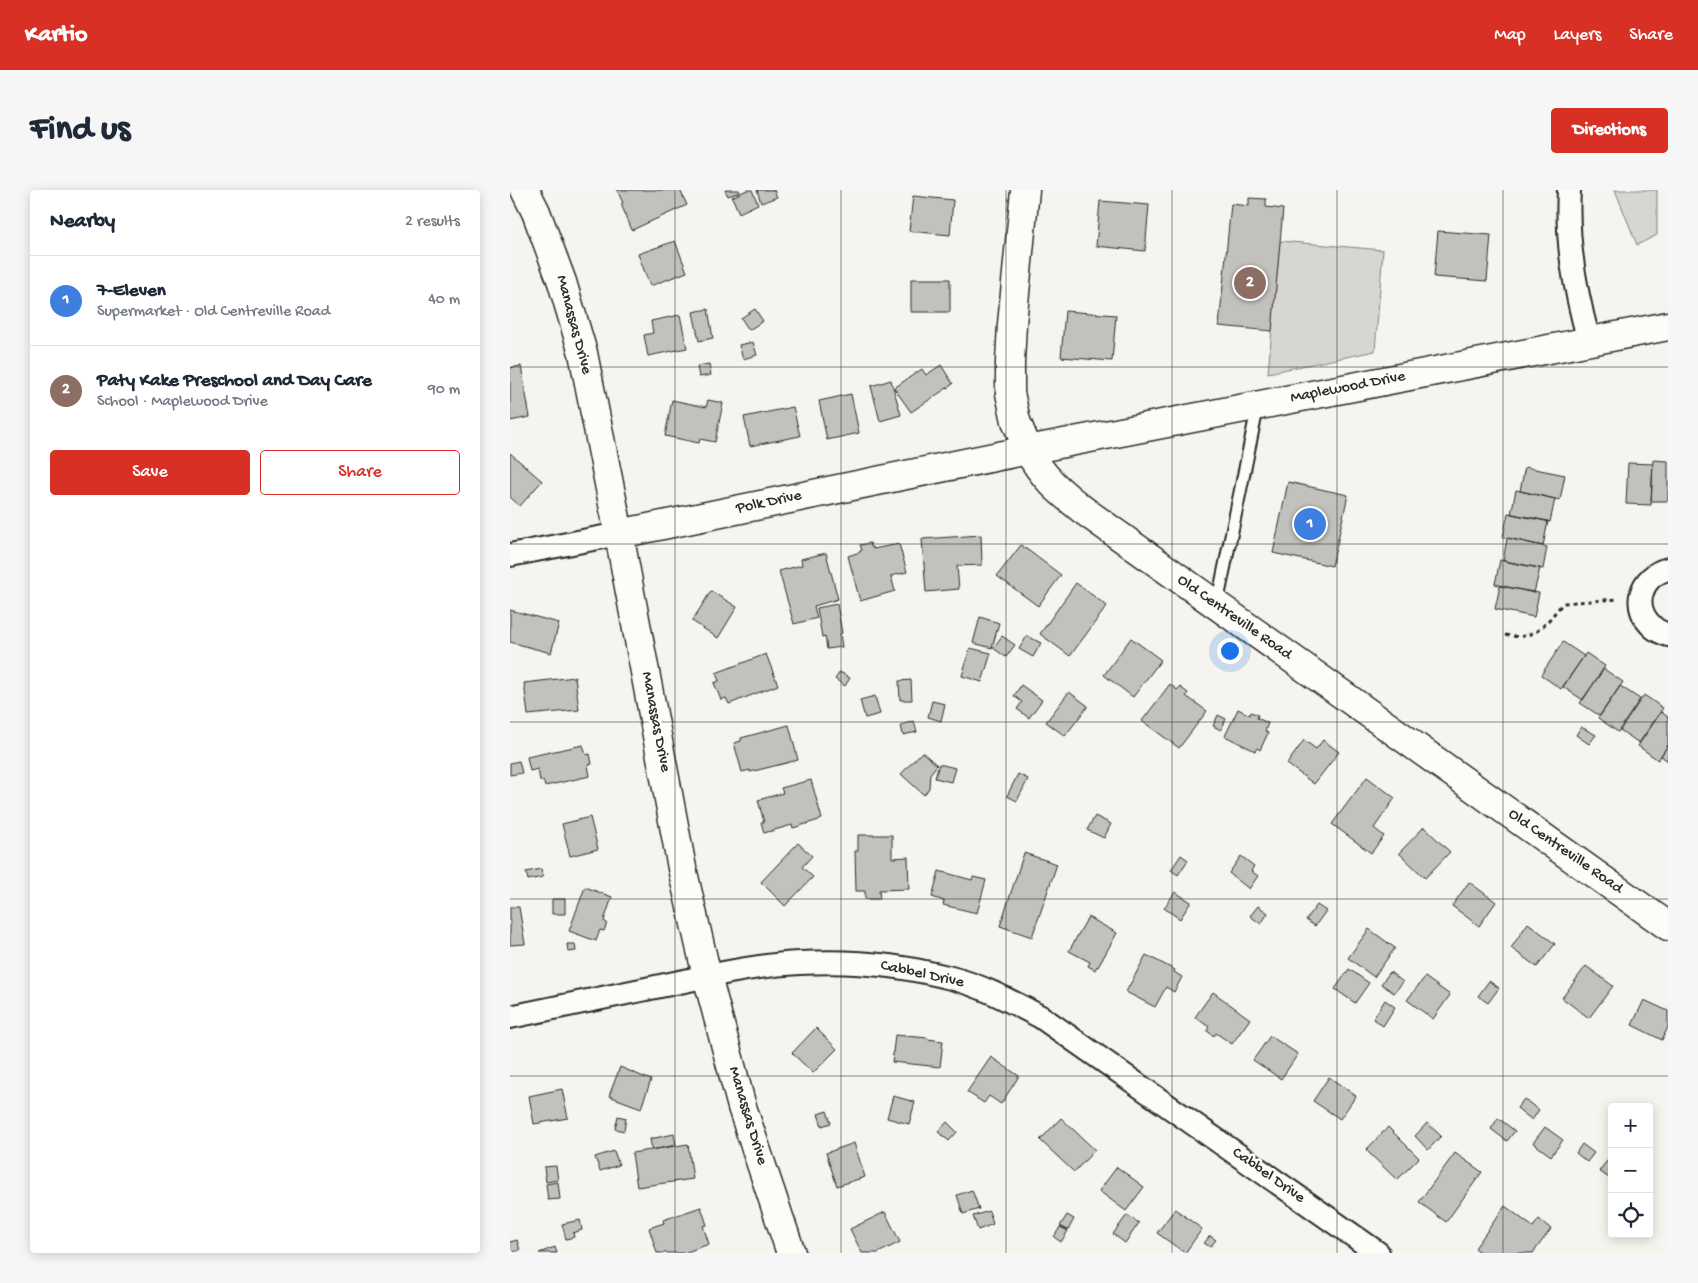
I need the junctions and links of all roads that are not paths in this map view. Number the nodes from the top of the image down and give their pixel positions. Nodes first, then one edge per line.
1 (525, 190) edge
2 (1025, 190) edge
3 (1569, 190) edge
4 (1668, 326) edge
5 (1589, 341) junction
6 (1258, 405) junction
7 (1028, 450) junction
8 (619, 534) junction
9 (510, 555) edge
10 (1668, 569) edge
11 (1217, 606) junction
12 (1668, 635) edge
13 (1668, 926) edge
14 (706, 976) junction
15 (510, 1017) edge
16 (791, 1253) edge
17 (1378, 1253) edge

1 - 8 main road, Manassas Drive
2 - 7 main road, Old Centreville Road
3 - 5 street
4 - 5 main road, Maplewood Drive
5 - 6 main road, Maplewood Drive
6 - 7 main road, Maplewood Drive
6 - 11 lane
7 - 8 main road, Polk Drive
7 - 11 main road, Old Centreville Road
8 - 9 street, Polk Drive
8 - 14 main road, Manassas Drive
10 - 12 street
11 - 13 main road, Old Centreville Road
14 - 15 street, Cabbel Drive
14 - 16 main road, Manassas Drive
14 - 17 street, Cabbel Drive

